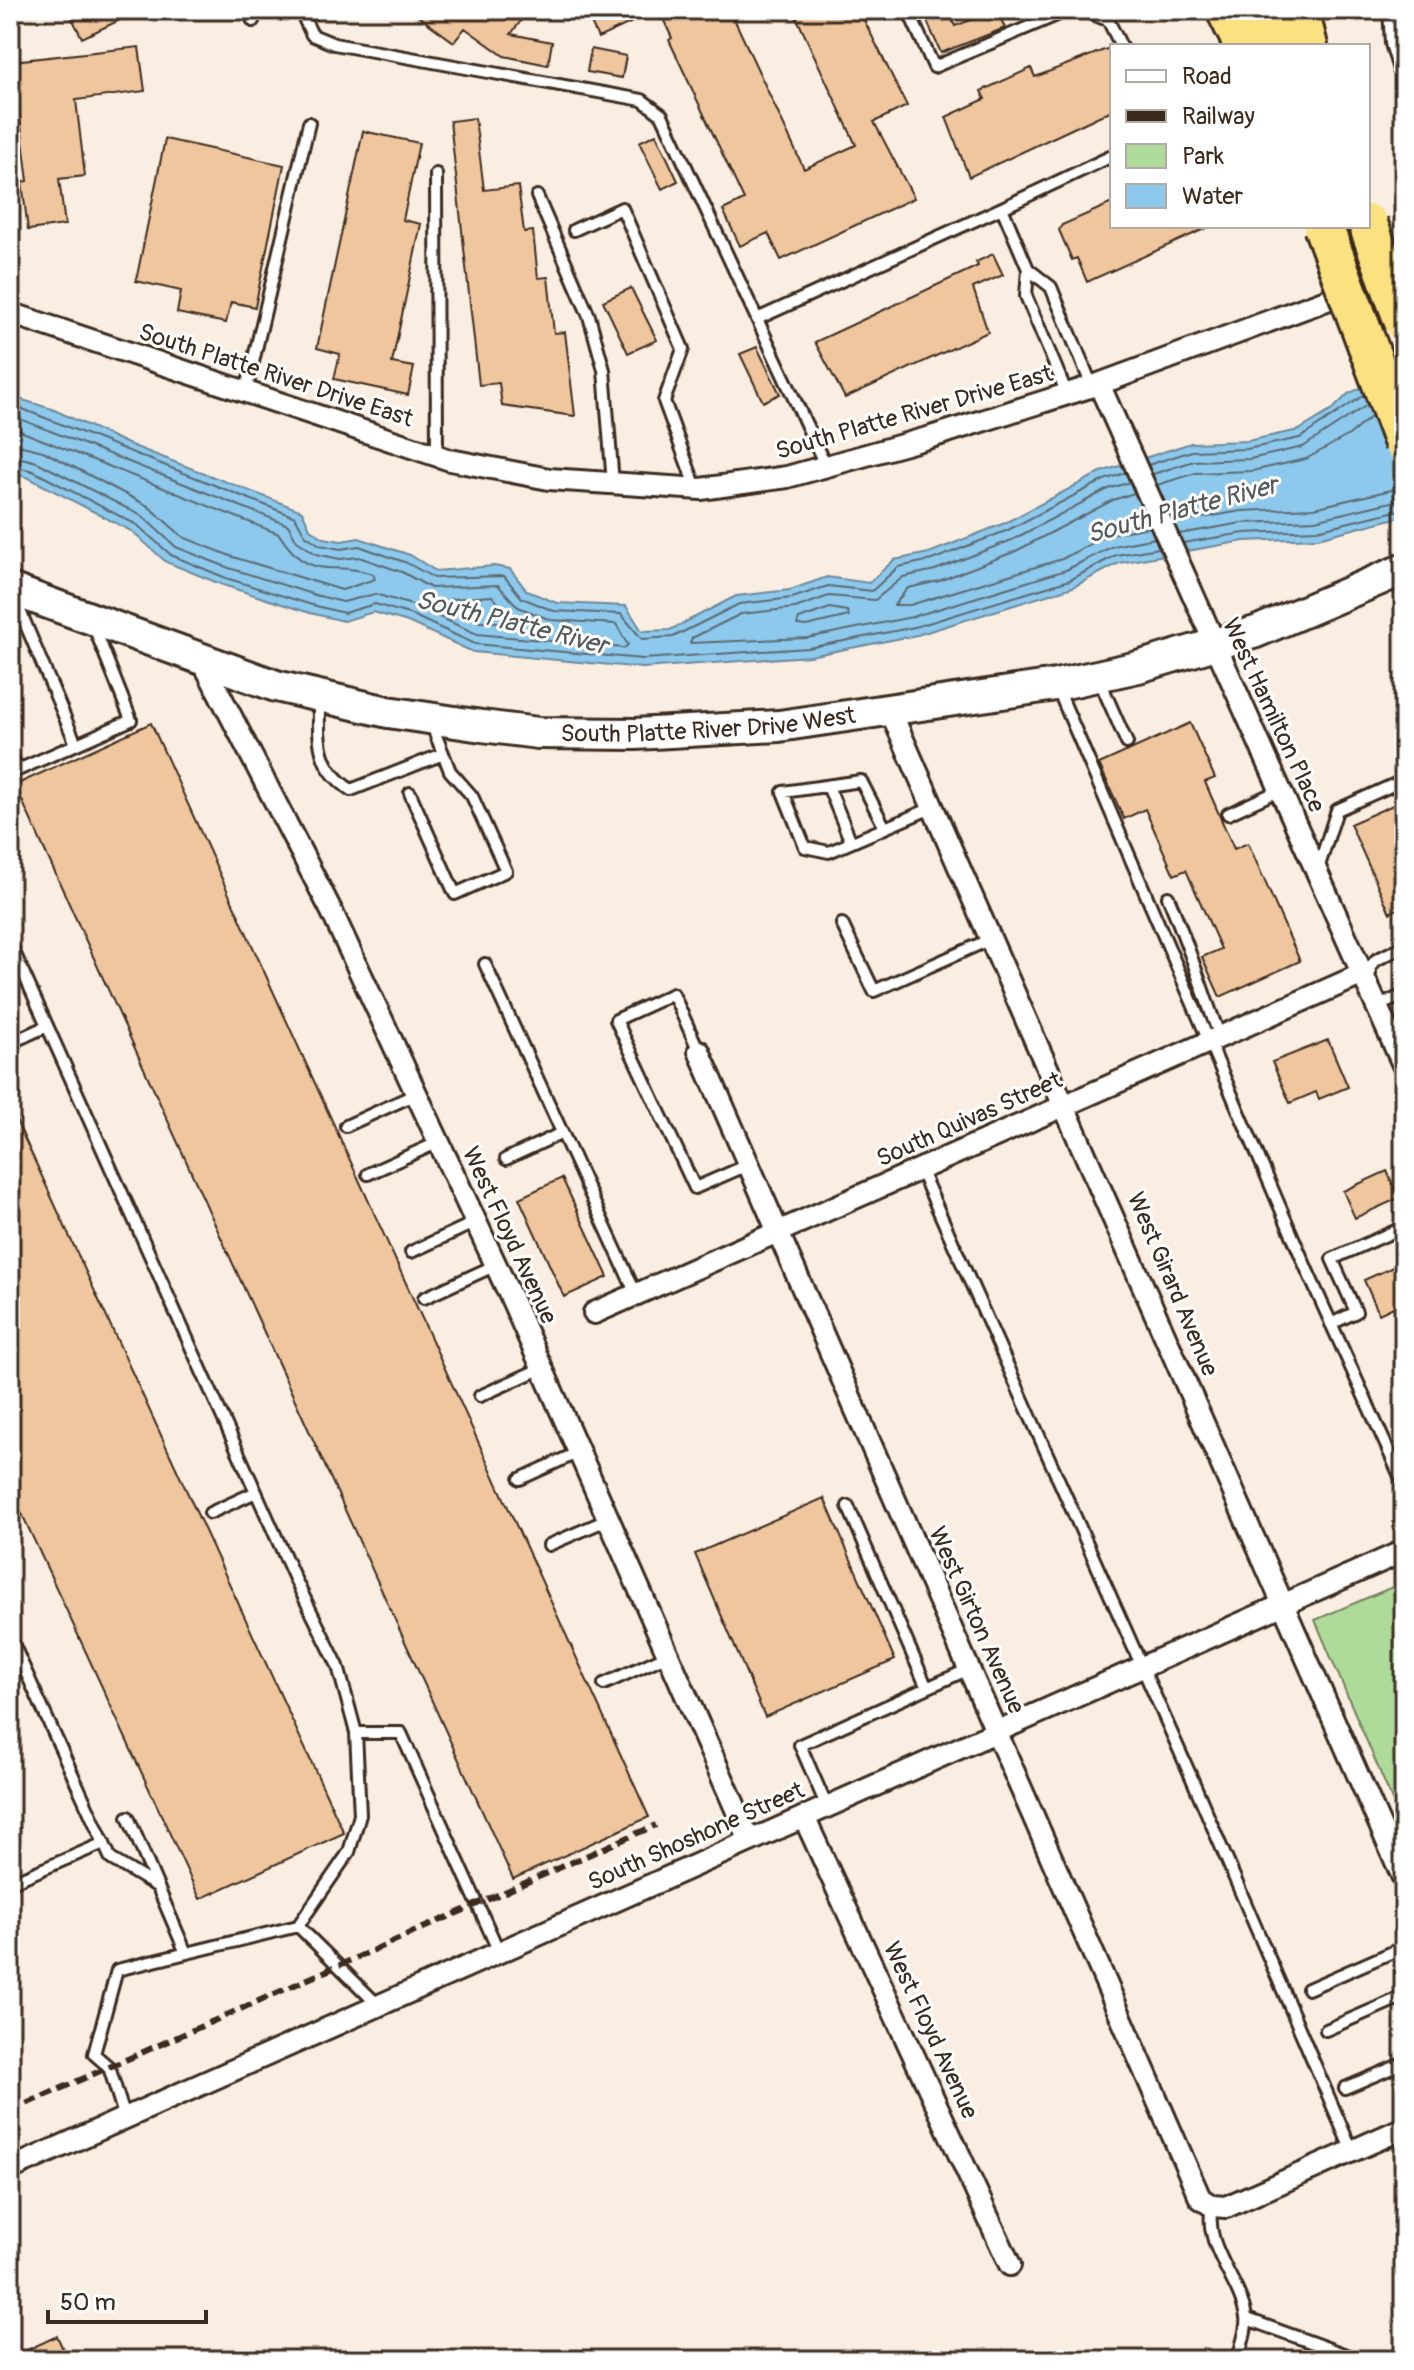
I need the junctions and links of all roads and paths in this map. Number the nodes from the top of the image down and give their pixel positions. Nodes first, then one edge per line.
1 (248, 10) edge
2 (300, 10) edge
3 (908, 10) edge
4 (1069, 10) edge
5 (1081, 10) edge
6 (1226, 10) edge
7 (1266, 10) edge
8 (1299, 10) edge
9 (1317, 10) edge
10 (1394, 10) edge
11 (253, 21) dead end
12 (1120, 44) edge
13 (1243, 44) edge
14 (1274, 44) edge
15 (1308, 44) edge
16 (1324, 44) edge
17 (1404, 69) edge
18 (309, 123) dead end
19 (1110, 157) edge
20 (436, 174) dead end
21 (537, 196) dead end
22 (1002, 208) junction
23 (1324, 228) edge
24 (1369, 228) edge
25 (574, 230) dead end
26 (1028, 269) junction
27 (1404, 269) edge
28 (10, 313) edge
29 (757, 319) junction
30 (1404, 322) edge
31 (1095, 385) junction
32 (246, 392) junction
33 (1067, 394) junction
34 (1404, 443) edge
35 (437, 456) junction
36 (826, 467) junction
37 (613, 484) junction
38 (696, 488) junction
39 (1404, 569) edge
40 (11, 590) edge
41 (90, 618) junction
42 (1213, 644) junction
43 (202, 660) junction
44 (1097, 676) junction
45 (1056, 685) junction
46 (319, 696) junction
47 (890, 710) junction
48 (429, 718) junction
49 (1127, 743) dead end
50 (76, 744) junction
51 (10, 753) edge
52 (443, 754) junction
53 (1404, 780) edge
54 (828, 786) junction
55 (1280, 790) junction
56 (410, 793) dead end
57 (934, 807) junction
58 (1228, 814) dead end
59 (885, 828) junction
60 (851, 842) junction
61 (1317, 871) junction
62 (1168, 897) dead end
63 (842, 924) dead end
64 (992, 938) junction
65 (10, 943) edge
66 (1404, 946) edge
67 (485, 964) dead end
68 (1365, 973) junction
69 (1404, 995) edge
70 (1378, 1006) junction
71 (47, 1026) junction
72 (1216, 1039) junction
73 (10, 1043) edge
74 (699, 1051) joint
75 (1404, 1067) edge
76 (416, 1094) junction
77 (1067, 1104) junction
78 (346, 1126) dead end
79 (562, 1133) junction
80 (439, 1142) junction
81 (506, 1159) dead end
82 (750, 1164) junction
83 (920, 1169) junction
84 (368, 1174) dead end
85 (476, 1222) junction
86 (1404, 1227) edge
87 (780, 1230) junction
88 (411, 1252) dead end
89 (496, 1265) junction
90 (636, 1294) junction
91 (424, 1298) dead end
92 (594, 1313) dead end
93 (1331, 1324) junction
94 (542, 1368) junction
95 (480, 1396) dead end
96 (579, 1452) junction
97 (520, 1479) dead end
98 (1404, 1485) edge
99 (256, 1492) junction
100 (848, 1506) dead end
101 (210, 1513) dead end
102 (609, 1519) junction
103 (549, 1545) dead end
104 (1404, 1551) edge
105 (1283, 1605) junction
106 (10, 1637) edge
107 (668, 1655) junction
108 (1141, 1668) junction
109 (969, 1669) junction
110 (604, 1684) dead end
111 (927, 1688) junction
112 (997, 1732) junction
113 (356, 1733) junction
114 (827, 1807) junction
115 (128, 1817) dead end
116 (804, 1817) junction
117 (750, 1841) junction
118 (104, 1843) junction
119 (1404, 1880) edge
120 (10, 1883) edge
121 (158, 1887) junction
122 (298, 1926) junction
123 (1404, 1947) edge
124 (499, 1952) junction
125 (186, 1953) junction
126 (1308, 1989) dead end
127 (1404, 1996) edge
128 (379, 2006) junction
129 (1326, 2030) dead end
130 (1404, 2063) edge
131 (1345, 2088) dead end
132 (125, 2118) junction
133 (1404, 2128) edge
134 (1351, 2149) junction
135 (10, 2169) edge
136 (1212, 2206) junction
137 (1010, 2265) dead end
138 (1247, 2319) junction
139 (1238, 2360) edge
140 (1360, 2360) edge

1 - 11 lane
2 - 29 lane
3 - 4 lane
5 - 12 lane
6 - 13 highway
7 - 14 highway
8 - 15 highway
9 - 16 highway
10 - 17 street
18 - 32 lane
19 - 22 lane
20 - 35 lane
21 - 37 lane
22 - 26 lane
22 - 29 lane
23 - 34 highway, bridge
24 - 30 highway, bridge
25 - 38 lane
26 - 31 lane
26 - 33 lane
27 - 31 street, South Platte River Drive East
28 - 32 street, South Platte River Drive East
29 - 36 lane
31 - 33 street, South Platte River Drive East
31 - 42 street, West Hamilton Place
32 - 35 street, South Platte River Drive East
33 - 36 street, South Platte River Drive East
35 - 37 street, South Platte River Drive East
36 - 38 street, South Platte River Drive East
37 - 38 street, South Platte River Drive East
39 - 42 street, South Platte River Drive West
40 - 41 street, South Platte River Drive West
40 - 50 lane
41 - 43 street, South Platte River Drive West
41 - 50 lane
42 - 44 street, South Platte River Drive West
42 - 55 street, West Hamilton Place
43 - 46 street, South Platte River Drive West
43 - 76 street, West Floyd Avenue
44 - 45 street, South Platte River Drive West
44 - 49 lane
45 - 47 street, South Platte River Drive West
45 - 72 lane
46 - 48 street, South Platte River Drive West
46 - 52 lane
47 - 48 street, South Platte River Drive West
47 - 57 street, West Girard Avenue
48 - 52 lane
50 - 51 lane
52 - 56 lane
53 - 61 lane
54 - 59 lane
54 - 60 lane
54 - 60 lane
55 - 58 lane
55 - 61 street, West Hamilton Place
57 - 59 lane
57 - 64 street, West Girard Avenue
59 - 60 lane
61 - 68 street, West Hamilton Place
62 - 72 lane
63 - 64 lane
64 - 77 street, West Girard Avenue
65 - 71 lane
66 - 68 lane
67 - 79 lane
68 - 70 street, West Hamilton Place
68 - 72 street, South Quivas Street
69 - 70 lane
70 - 75 street, West Hamilton Place
71 - 73 lane
71 - 99 lane
72 - 77 street, South Quivas Street
72 - 93 lane
74 - 82 street, West Girton Avenue
74 - 82 lane
76 - 78 lane
76 - 80 street, West Floyd Avenue
77 - 83 street, South Quivas Street
77 - 105 street, West Girard Avenue
79 - 81 lane
79 - 90 lane
80 - 84 lane
80 - 85 street, West Floyd Avenue
82 - 87 street, West Girton Avenue
83 - 87 street, South Quivas Street
83 - 108 lane
85 - 88 lane
85 - 89 street, West Floyd Avenue
86 - 93 lane
87 - 90 street, South Quivas Street
87 - 109 street, West Girton Avenue
89 - 91 lane
89 - 94 street, West Floyd Avenue
90 - 92 street, South Quivas Street
93 - 98 lane
94 - 95 lane
94 - 96 street, West Floyd Avenue
96 - 97 lane
96 - 102 street, West Floyd Avenue
99 - 101 lane
99 - 113 lane
100 - 111 lane
102 - 103 lane
102 - 107 street, West Floyd Avenue
104 - 105 street, South Shoshone Street
105 - 108 street, South Shoshone Street
105 - 119 street, West Girard Avenue
106 - 118 lane
107 - 110 lane
107 - 117 street, West Floyd Avenue
108 - 112 street, South Shoshone Street
108 - 134 lane
109 - 111 lane
109 - 112 street, West Girton Avenue
111 - 114 lane
112 - 114 street, South Shoshone Street
112 - 136 street, West Girton Avenue
113 - 122 lane
113 - 124 lane
114 - 116 street, South Shoshone Street
115 - 121 lane
116 - 117 street, South Shoshone Street
116 - 137 street, West Floyd Avenue
117 - 124 street, South Shoshone Street
118 - 120 lane
118 - 121 lane
121 - 125 lane
122 - 125 lane
122 - 128 lane
123 - 126 lane
124 - 128 street, South Shoshone Street
125 - 132 lane
127 - 129 lane
128 - 132 street, South Shoshone Street
130 - 131 lane
132 - 135 street, South Shoshone Street
133 - 134 street
134 - 136 street
136 - 138 lane
138 - 139 lane
138 - 140 lane

